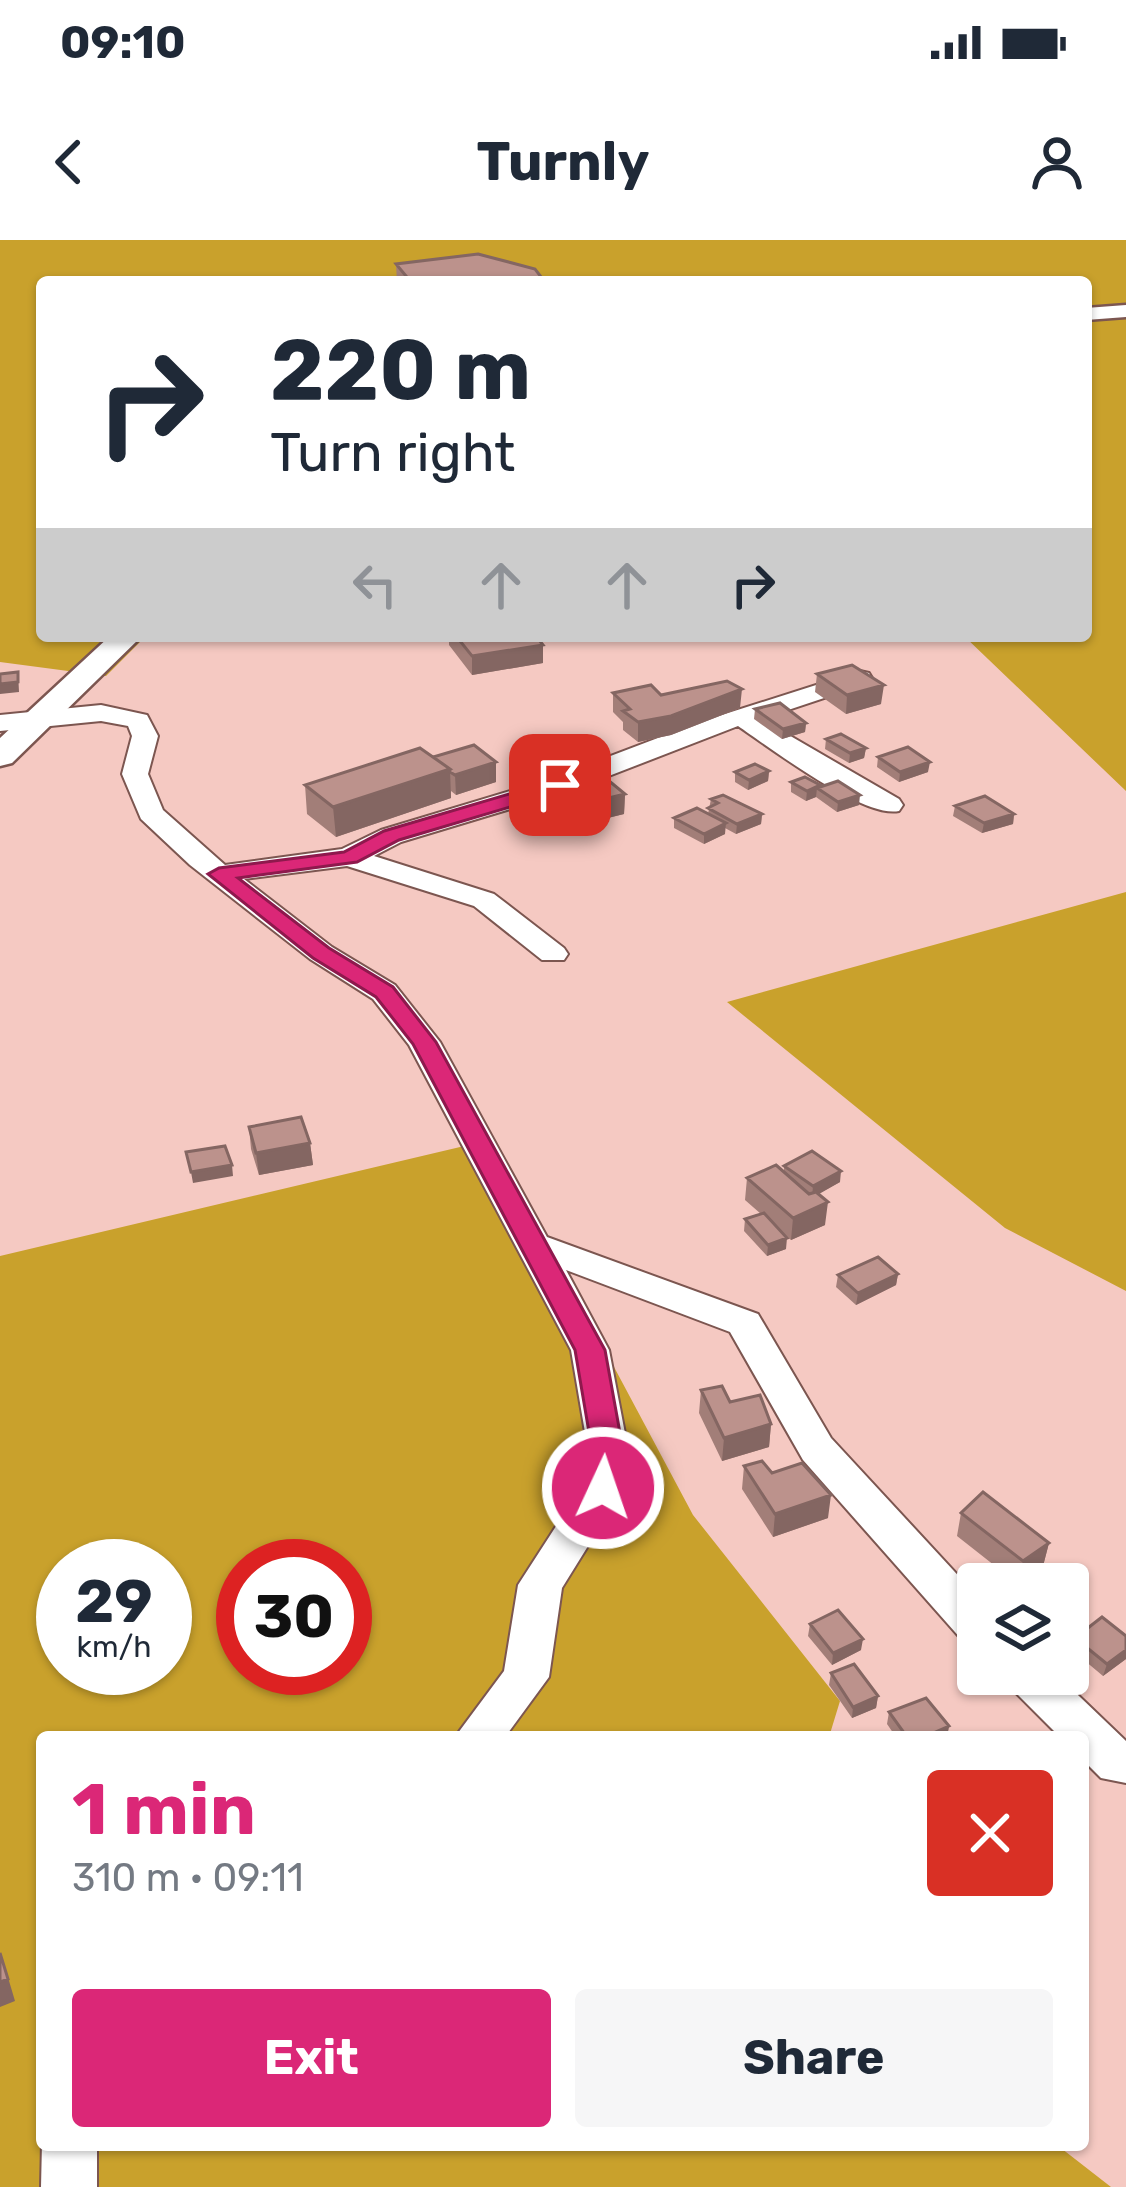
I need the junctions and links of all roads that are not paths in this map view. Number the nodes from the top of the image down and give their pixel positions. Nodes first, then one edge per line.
1 (1126, 311) edge
2 (1092, 314) edge
3 (121, 642) edge
4 (867, 676) edge
5 (42, 716) junction
6 (741, 717) junction
7 (0, 723) edge
8 (0, 756) edge
9 (889, 805) dead end
10 (349, 857) junction
11 (219, 874) junction
12 (553, 953) dead end
13 (531, 1244) junction
14 (957, 1604) edge
15 (1048, 1695) edge
16 (483, 1731) edge
17 (1085, 1731) edge
18 (1089, 1735) edge
19 (1126, 1763) edge
20 (69, 2151) edge
21 (69, 2187) edge

1 - 2 street
3 - 5 street
4 - 6 street
5 - 7 street
5 - 8 street
5 - 11 street
6 - 9 street
6 - 10 street
10 - 11 street
10 - 12 street
11 - 13 street
13 - 14 street
13 - 16 street
15 - 17 street
18 - 19 street
20 - 21 street

